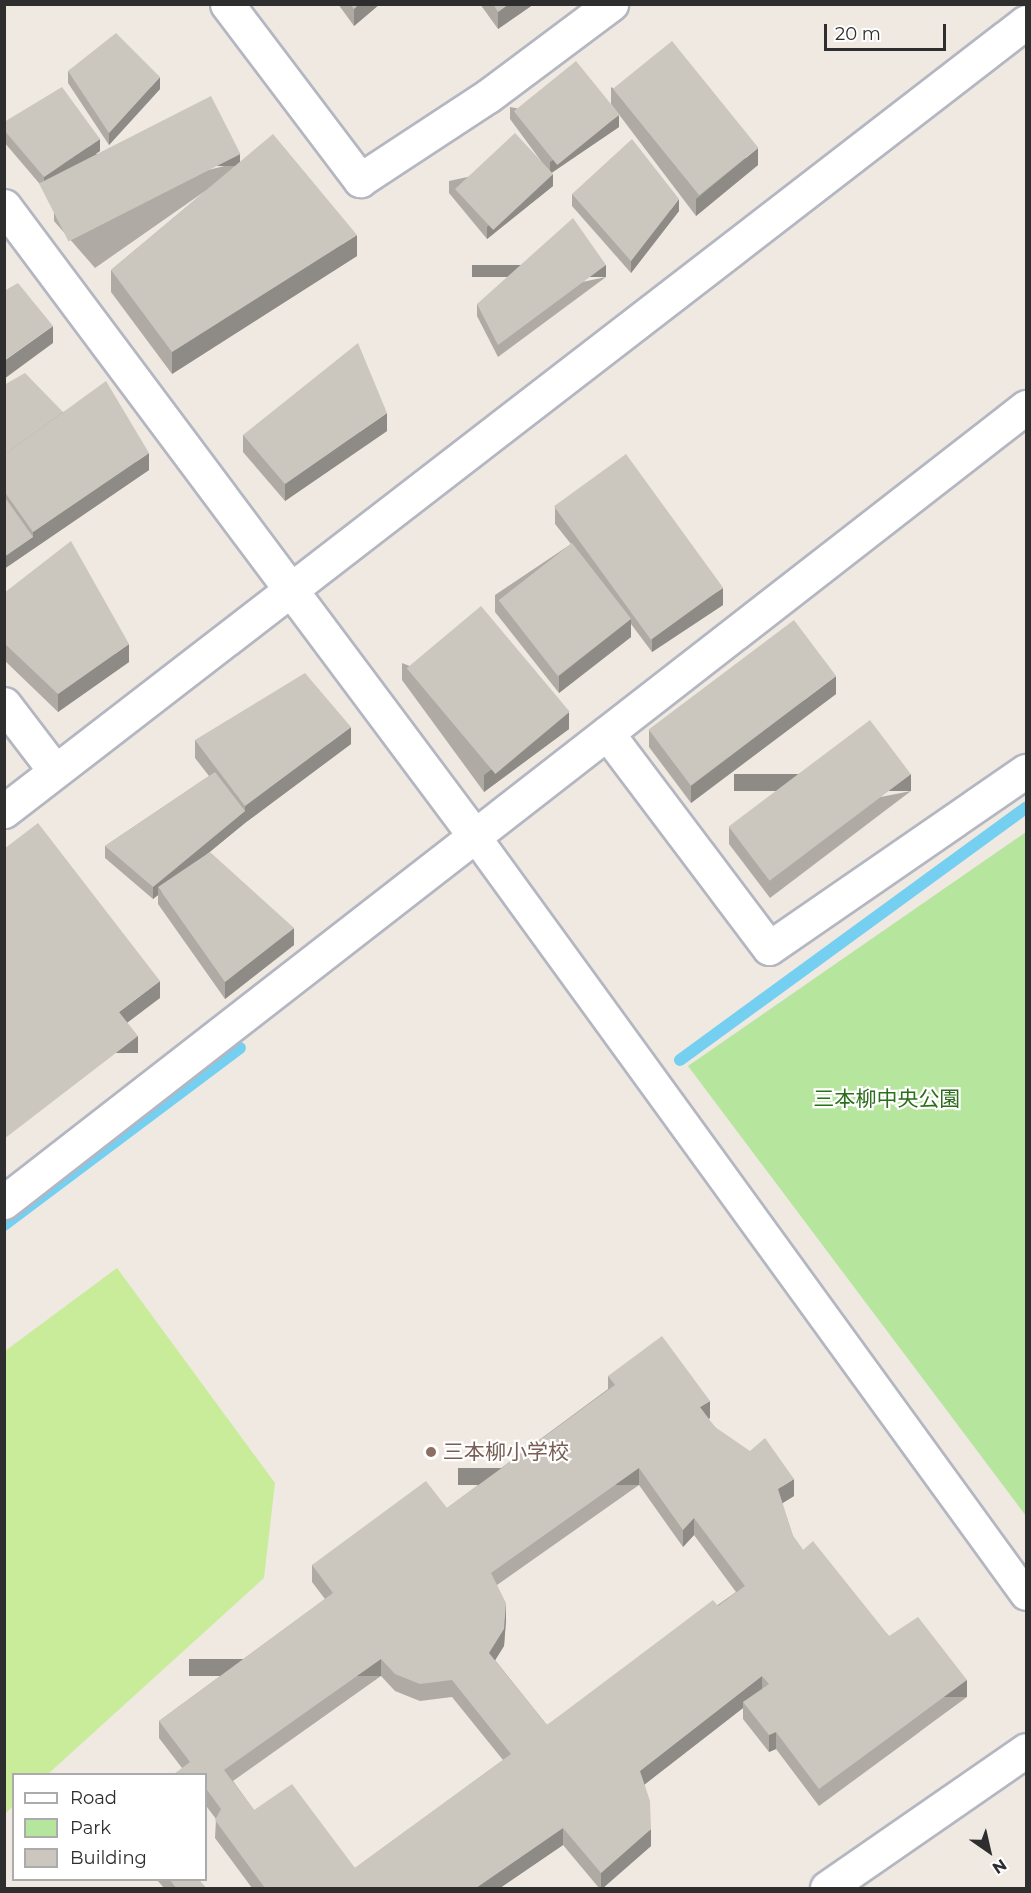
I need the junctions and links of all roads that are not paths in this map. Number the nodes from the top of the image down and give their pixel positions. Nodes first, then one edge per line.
1 (227, 4) edge
2 (611, 4) edge
3 (1026, 22) edge
4 (4, 206) edge
5 (1026, 407) edge
6 (289, 588) junction
7 (4, 704) edge
8 (607, 733) junction
9 (56, 771) junction
10 (1026, 771) edge
11 (4, 811) edge
12 (477, 838) junction
13 (4, 1202) edge
14 (1026, 1595) edge
15 (1026, 1750) edge
16 (865, 1878) edge
17 (827, 1888) edge

1 - 2 street
3 - 6 street
4 - 6 street
5 - 8 street
6 - 9 street
6 - 12 street
7 - 9 street
8 - 10 street
8 - 12 street
9 - 11 street
12 - 13 street
12 - 14 street
15 - 16 street
16 - 17 street

